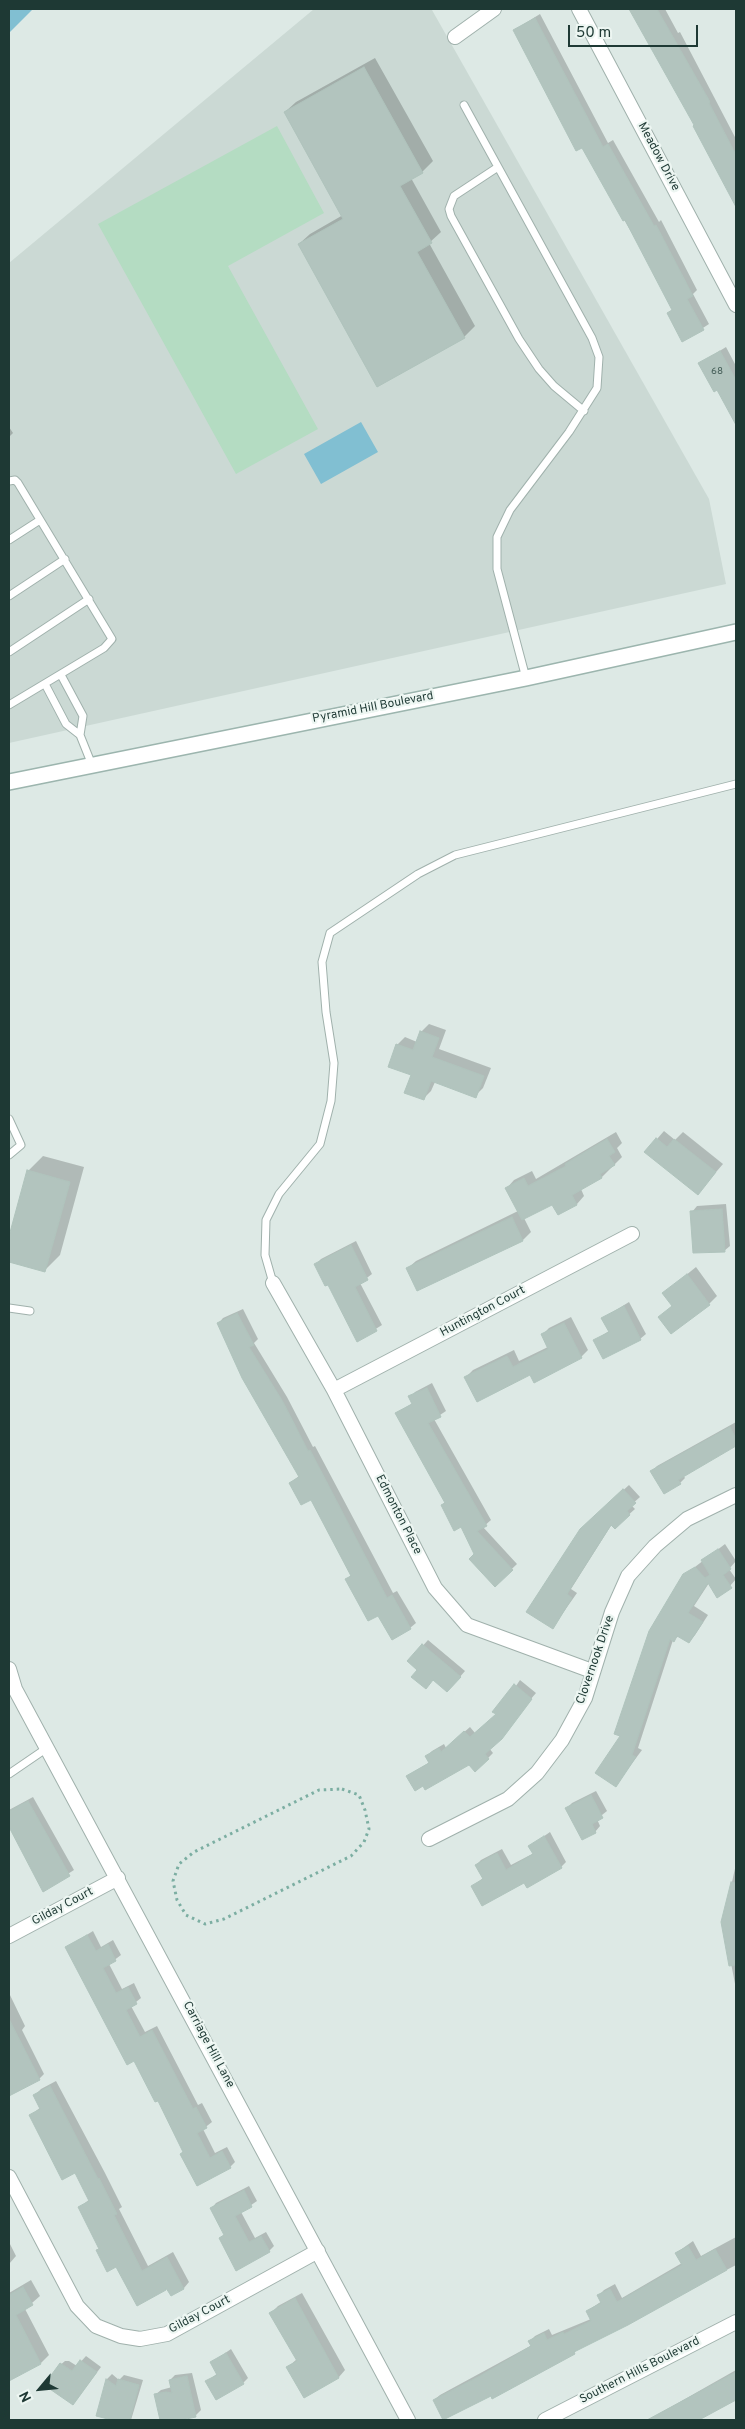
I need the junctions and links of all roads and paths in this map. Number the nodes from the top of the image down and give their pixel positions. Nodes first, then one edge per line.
1 (494, 9) edge
2 (579, 9) edge
3 (456, 37) dead end
4 (464, 105) dead end
5 (498, 167) junction
6 (736, 305) edge
7 (584, 411) junction
8 (9, 481) edge
9 (40, 520) junction
10 (9, 540) edge
11 (65, 559) junction
12 (9, 596) edge
13 (89, 599) junction
14 (736, 632) edge
15 (9, 652) edge
16 (62, 675) junction
17 (526, 678) junction
18 (45, 684) junction
19 (9, 705) edge
20 (80, 735) junction
21 (92, 765) junction
22 (9, 782) edge
23 (736, 784) edge
24 (9, 1119) edge
25 (9, 1155) edge
26 (632, 1234) dead end
27 (273, 1283) joint
28 (9, 1308) edge
29 (30, 1311) dead end
30 (334, 1390) junction
31 (736, 1495) edge
32 (9, 1669) edge
33 (592, 1671) junction
34 (47, 1748) junction
35 (9, 1774) edge
36 (429, 1840) dead end
37 (118, 1878) junction
38 (224, 1920) joint
39 (9, 1936) edge
40 (9, 2177) edge
41 (318, 2251) junction
42 (736, 2322) edge
43 (408, 2420) edge
44 (545, 2420) edge

1 - 3 street
2 - 6 street, Meadow Drive
4 - 5 lane
5 - 7 lane
5 - 7 lane
7 - 17 lane
8 - 9 lane
9 - 10 lane
9 - 11 lane
11 - 12 lane
11 - 13 lane
13 - 15 lane
13 - 16 lane
14 - 17 main road, Pyramid Hill Boulevard
16 - 18 lane
16 - 20 lane
17 - 21 main road, Pyramid Hill Boulevard
18 - 19 lane
18 - 20 lane
20 - 21 lane
21 - 22 main road, Pyramid Hill Boulevard
23 - 27 lane
24 - 25 lane
26 - 30 street, Huntington Court
27 - 30 street, Edmonton Place
28 - 29 lane
30 - 33 street, Edmonton Place
31 - 33 street, Clovernook Drive
32 - 34 street, Carriage Hill Lane
33 - 36 street, Clovernook Drive
34 - 35 lane
34 - 37 street, Carriage Hill Lane
37 - 39 street, Gilday Court
37 - 41 street, Carriage Hill Lane
38 - 38 path
40 - 41 street, Gilday Court
41 - 43 street, Carriage Hill Lane
42 - 44 street, Southern Hills Boulevard

